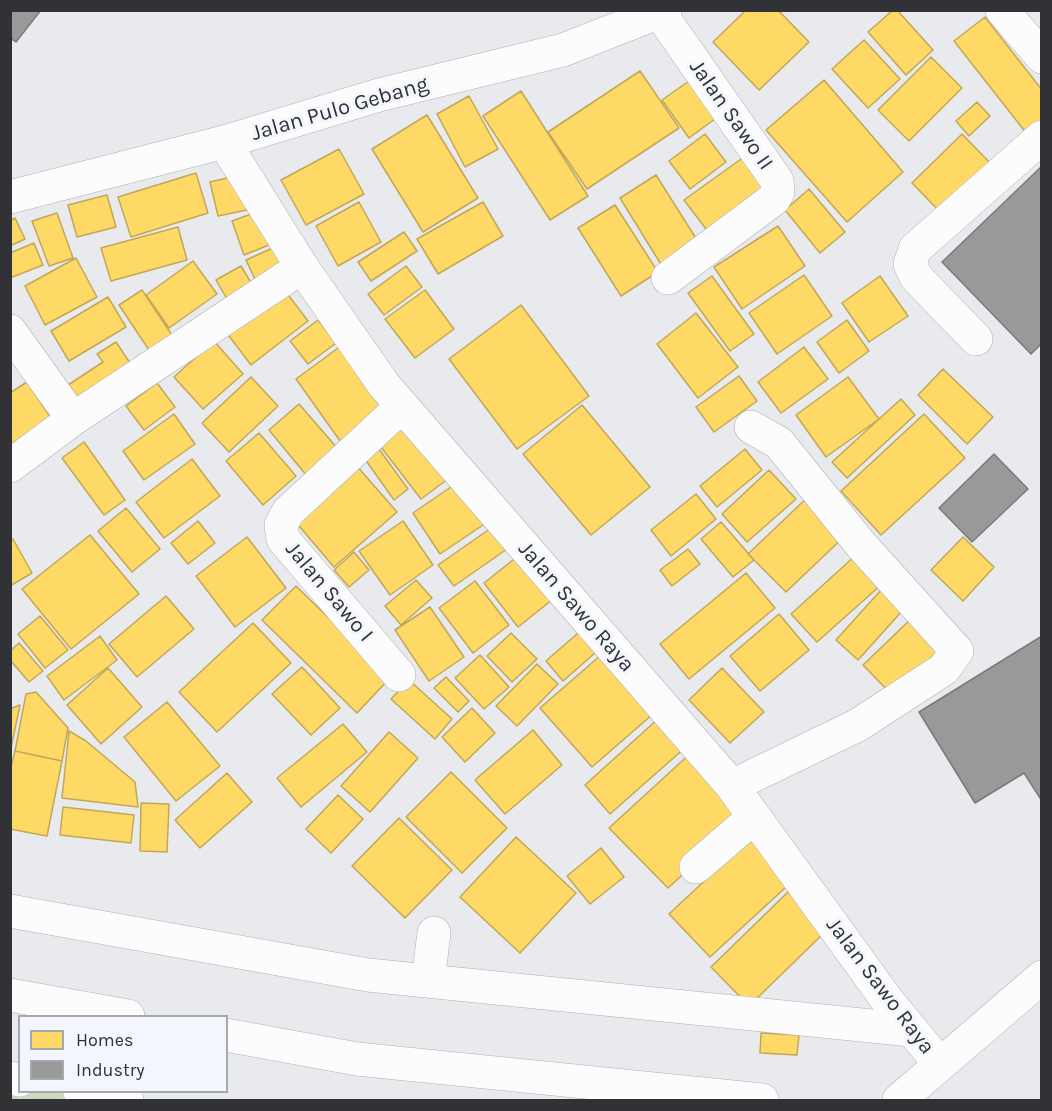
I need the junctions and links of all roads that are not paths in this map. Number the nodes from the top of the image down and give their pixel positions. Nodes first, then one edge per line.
1 (1002, 10) edge
2 (663, 12) edge
3 (1041, 57) edge
4 (1041, 137) edge
5 (224, 142) junction
6 (10, 197) edge
7 (302, 267) junction
8 (668, 278) dead end
9 (10, 331) edge
10 (976, 339) dead end
11 (401, 407) junction
12 (73, 419) junction
13 (752, 427) dead end
14 (10, 466) edge
15 (399, 675) dead end
16 (732, 786) junction
17 (754, 817) junction
18 (696, 867) dead end
19 (10, 911) edge
20 (434, 933) dead end
21 (1041, 977) edge
22 (428, 981) junction
23 (10, 995) edge
24 (117, 1015) edge
25 (911, 1030) junction
26 (228, 1035) edge
27 (940, 1064) junction
28 (85, 1093) edge
29 (127, 1101) edge
30 (762, 1101) edge
31 (899, 1101) edge

1 - 3 street
2 - 5 street, Jalan Pulo Gebang
2 - 8 street, Jalan Sawo II
4 - 10 street
5 - 6 street, Jalan Pulo Gebang
5 - 7 street, Jalan Sawo Raya
7 - 11 street, Jalan Sawo Raya
7 - 12 street
9 - 12 street
11 - 15 street, Jalan Sawo I
11 - 16 street, Jalan Sawo Raya
12 - 14 street
13 - 16 street
16 - 17 street, Jalan Sawo Raya
17 - 18 street
17 - 25 street, Jalan Sawo Raya
19 - 22 street
20 - 22 street
21 - 27 street
22 - 25 street
23 - 24 street
25 - 27 street, Jalan Sawo Raya
26 - 30 street
27 - 31 street
28 - 29 street

